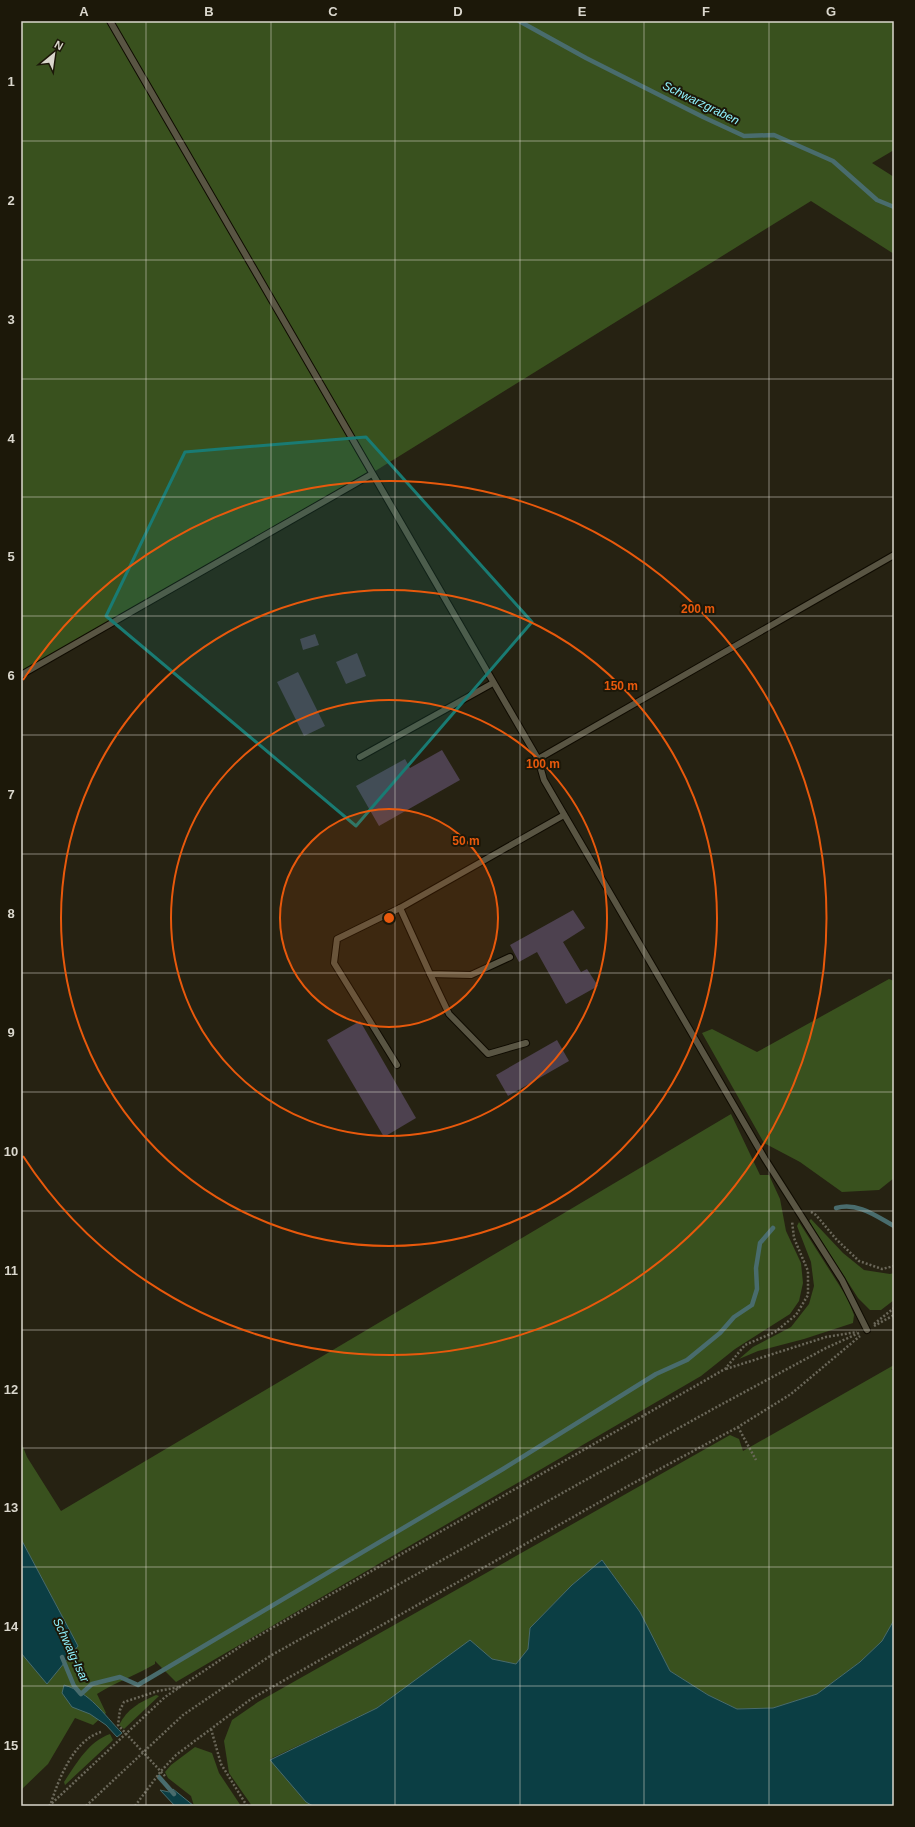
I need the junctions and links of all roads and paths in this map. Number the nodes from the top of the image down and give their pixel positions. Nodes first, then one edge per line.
1 (110, 21) edge
2 (372, 474) junction
3 (894, 555) edge
4 (21, 676) edge
5 (493, 683) junction
6 (360, 757) dead end
7 (538, 759) junction
8 (564, 815) junction
9 (400, 908) junction
10 (510, 957) dead end
11 (430, 974) junction
12 (526, 1043) dead end
13 (397, 1065) dead end
14 (790, 1200) junction
15 (810, 1211) dead end
16 (894, 1266) edge
17 (894, 1308) edge
18 (894, 1315) edge
19 (867, 1330) junction
20 (725, 1369) junction
21 (738, 1427) junction
22 (756, 1460) dead end
23 (181, 1687) junction
24 (211, 1729) junction
25 (101, 1732) dead end
26 (127, 1734) junction
27 (144, 1752) junction
28 (161, 1771) junction
29 (165, 1776) dead end
30 (50, 1805) edge
31 (86, 1806) edge
32 (135, 1806) edge
33 (247, 1806) edge

1 - 2 lane
2 - 4 lane
2 - 5 lane
3 - 7 lane
5 - 6 lane
5 - 7 lane
7 - 8 lane
8 - 9 lane
8 - 14 lane
9 - 11 lane
9 - 13 lane
10 - 11 lane
11 - 12 lane
14 - 19 lane
14 - 20 path
15 - 16 path
17 - 19 path
18 - 19 path
19 - 20 path
19 - 21 path
19 - 27 path
20 - 23 path
21 - 22 path
21 - 24 path
23 - 26 path
23 - 26 path
24 - 28 path
24 - 33 path
25 - 30 path
26 - 27 path
26 - 30 path
27 - 28 path
27 - 31 path
28 - 29 path
28 - 32 path

